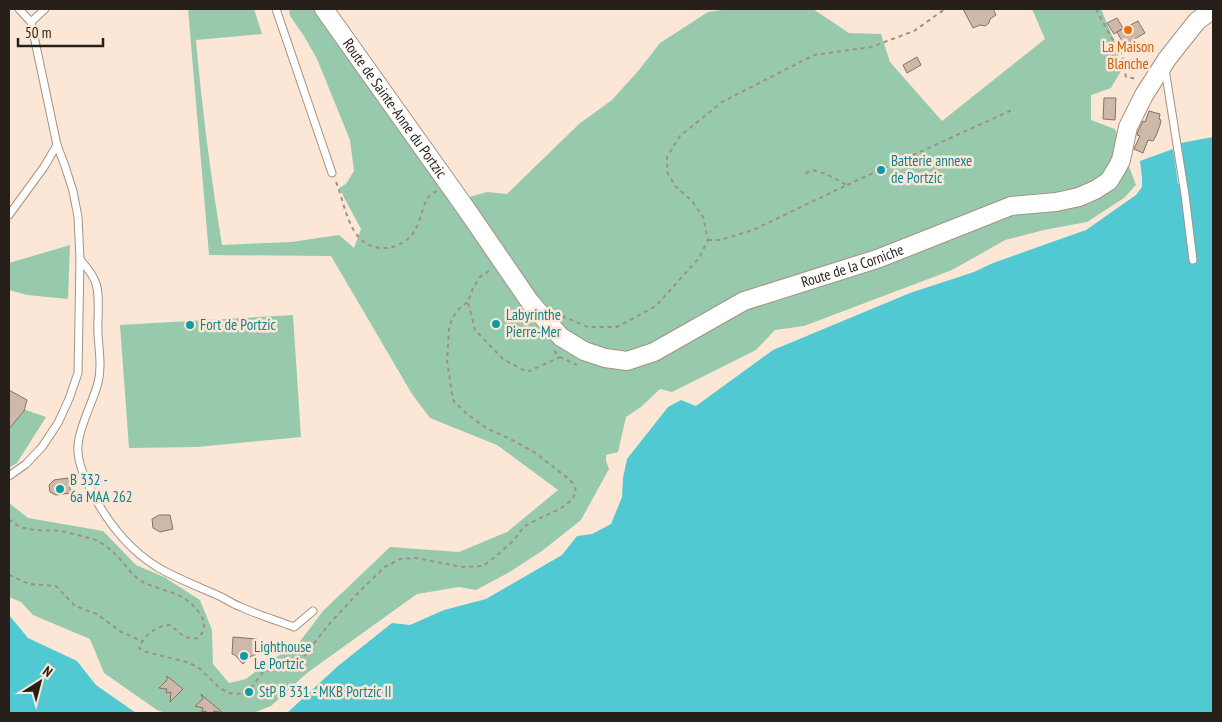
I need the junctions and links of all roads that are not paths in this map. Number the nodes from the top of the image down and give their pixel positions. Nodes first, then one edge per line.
1 (19, 9) edge
2 (45, 9) edge
3 (276, 9) edge
4 (324, 9) edge
5 (1213, 12) edge
6 (31, 22) junction
7 (1166, 59) junction
8 (57, 145) junction
9 (332, 172) road end
10 (466, 210) joint
11 (9, 215) edge
12 (80, 259) junction
13 (1193, 260) dead end
14 (9, 476) edge
15 (313, 611) dead end

1 - 6 lane
2 - 6 lane
3 - 9 lane
4 - 10 street, Route de Sainte-Anne du Portzic
5 - 7 street, Route de la Corniche
6 - 8 lane
7 - 10 street, Route de la Corniche
7 - 13 lane
8 - 11 lane
8 - 12 lane
12 - 14 lane
12 - 15 lane

